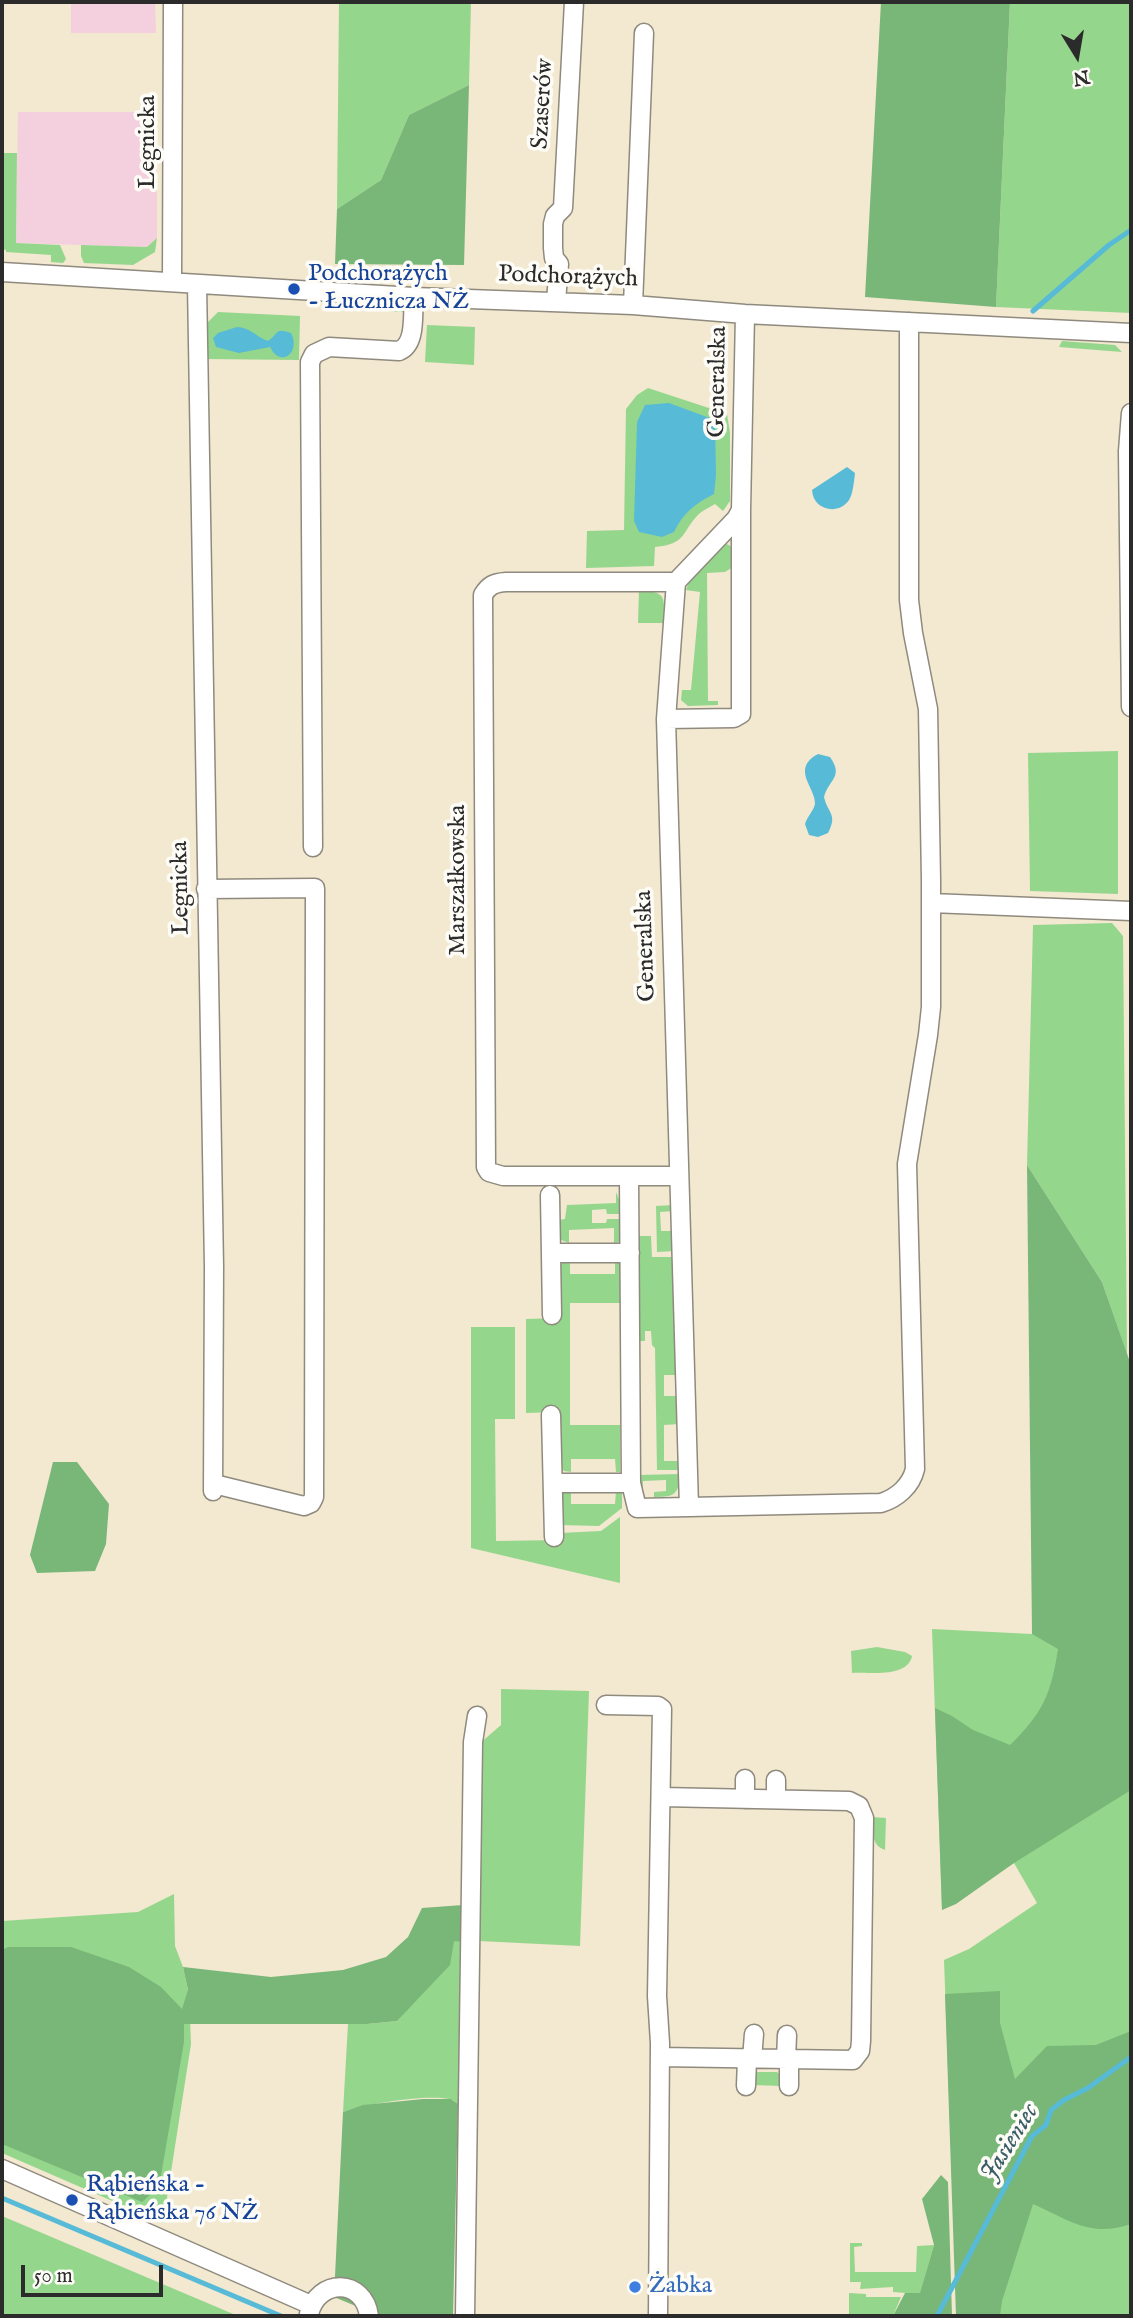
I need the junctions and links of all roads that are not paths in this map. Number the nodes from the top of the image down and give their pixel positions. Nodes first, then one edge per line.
1 (173, 2) edge
2 (574, 2) edge
3 (645, 33) dead end
4 (2, 272) edge
5 (172, 282) junction
6 (197, 284) junction
7 (414, 297) junction
8 (556, 301) junction
9 (633, 305) junction
10 (746, 314) junction
11 (909, 322) junction
12 (1131, 333) edge
13 (1131, 413) edge
14 (741, 510) junction
15 (676, 582) junction
16 (1131, 707) edge
17 (666, 719) junction
18 (313, 847) dead end
19 (206, 889) junction
20 (930, 903) junction
21 (1131, 911) edge
22 (629, 1176) junction
23 (678, 1176) junction
24 (550, 1195) dead end
25 (630, 1253) junction
26 (551, 1254) junction
27 (552, 1315) dead end
28 (551, 1415) dead end
29 (552, 1483) junction
30 (631, 1483) junction
31 (689, 1507) junction
32 (554, 1537) dead end
33 (606, 1706) dead end
34 (477, 1716) dead end
35 (745, 1779) dead end
36 (776, 1780) dead end
37 (662, 1797) junction
38 (745, 1798) junction
39 (776, 1799) junction
40 (754, 2034) dead end
41 (787, 2035) dead end
42 (660, 2057) junction
43 (750, 2059) junction
44 (788, 2060) junction
45 (746, 2086) dead end
46 (789, 2086) dead end
47 (2, 2169) edge
48 (310, 2311) edge
49 (369, 2316) edge
50 (465, 2316) edge
51 (658, 2316) edge

1 - 5 street, Legnicka
2 - 8 street, Szaserów
3 - 9 street
4 - 5 street, Podchorążych
5 - 6 street, Podchorążych
6 - 7 street, Podchorążych
6 - 19 street, Legnicka
7 - 8 street, Podchorążych
7 - 18 street
8 - 9 street, Podchorążych
9 - 10 street, Podchorążych
10 - 11 street, Podchorążych
10 - 14 street, Generalska
11 - 12 street, Podchorążych
11 - 20 street
13 - 16 street
14 - 15 street
14 - 17 street, Generalska
15 - 17 street, Generalska
15 - 22 street, Marszałkowska
17 - 23 street, Generalska
19 - 19 street, Legnicka
20 - 21 street
20 - 31 street
22 - 23 street, Marszałkowska
22 - 25 street
23 - 31 street, Generalska
24 - 26 street
25 - 26 street
25 - 30 street
26 - 27 street
28 - 29 street
29 - 30 street
29 - 32 street
30 - 31 street
33 - 37 street
34 - 50 street
35 - 38 street
36 - 39 street
37 - 38 street
37 - 42 street
38 - 39 street
39 - 44 street
40 - 43 street
41 - 44 street
42 - 43 street
42 - 51 street
43 - 44 street
43 - 45 street
44 - 46 street
47 - 48 street
48 - 49 street

